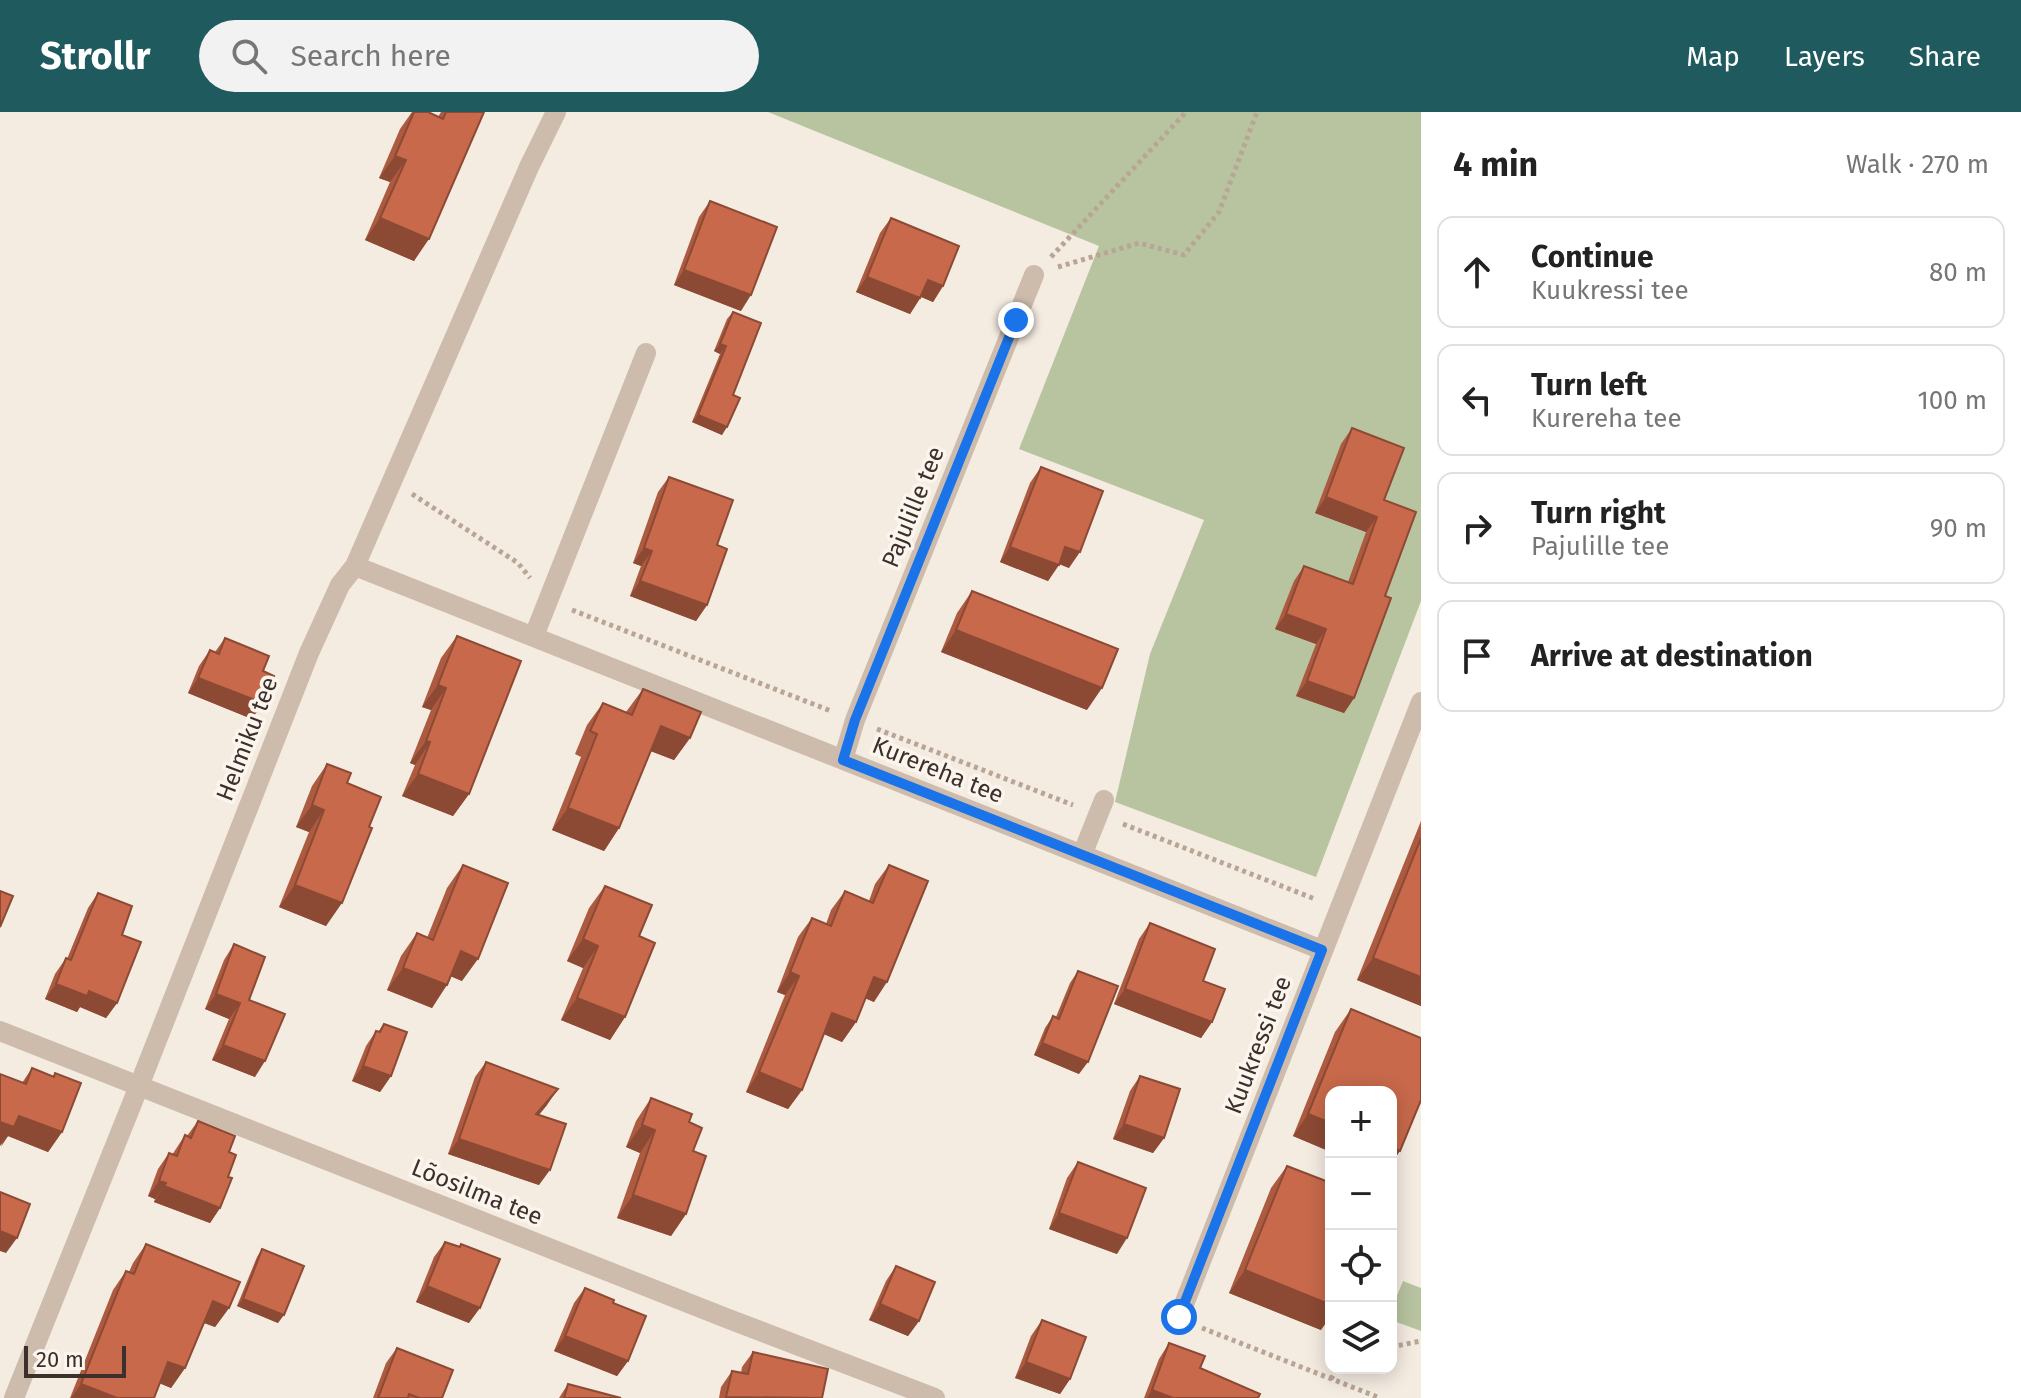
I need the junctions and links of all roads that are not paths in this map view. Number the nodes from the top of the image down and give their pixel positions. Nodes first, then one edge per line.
1 (556, 112) edge
2 (1034, 275) road end
3 (646, 353) dead end
4 (355, 566) junction
5 (534, 636) junction
6 (1421, 702) edge
7 (843, 760) junction
8 (1101, 807) road end
9 (1082, 855) junction
10 (1322, 950) junction
11 (0, 1031) edge
12 (139, 1086) junction
13 (1179, 1317) dead end
14 (14, 1398) edge
15 (935, 1398) edge

1 - 4 street, Helmiku tee
2 - 7 street, Pajulille tee
3 - 5 street
4 - 5 street, Kurereha tee
4 - 12 street, Helmiku tee
5 - 7 street, Kurereha tee
6 - 10 street, Kuukressi tee
7 - 9 street, Kurereha tee
8 - 9 street
9 - 10 street, Kurereha tee
10 - 13 street, Kuukressi tee
11 - 12 street, Lõosilma tee
12 - 14 street, Helmiku tee
12 - 15 street, Lõosilma tee

